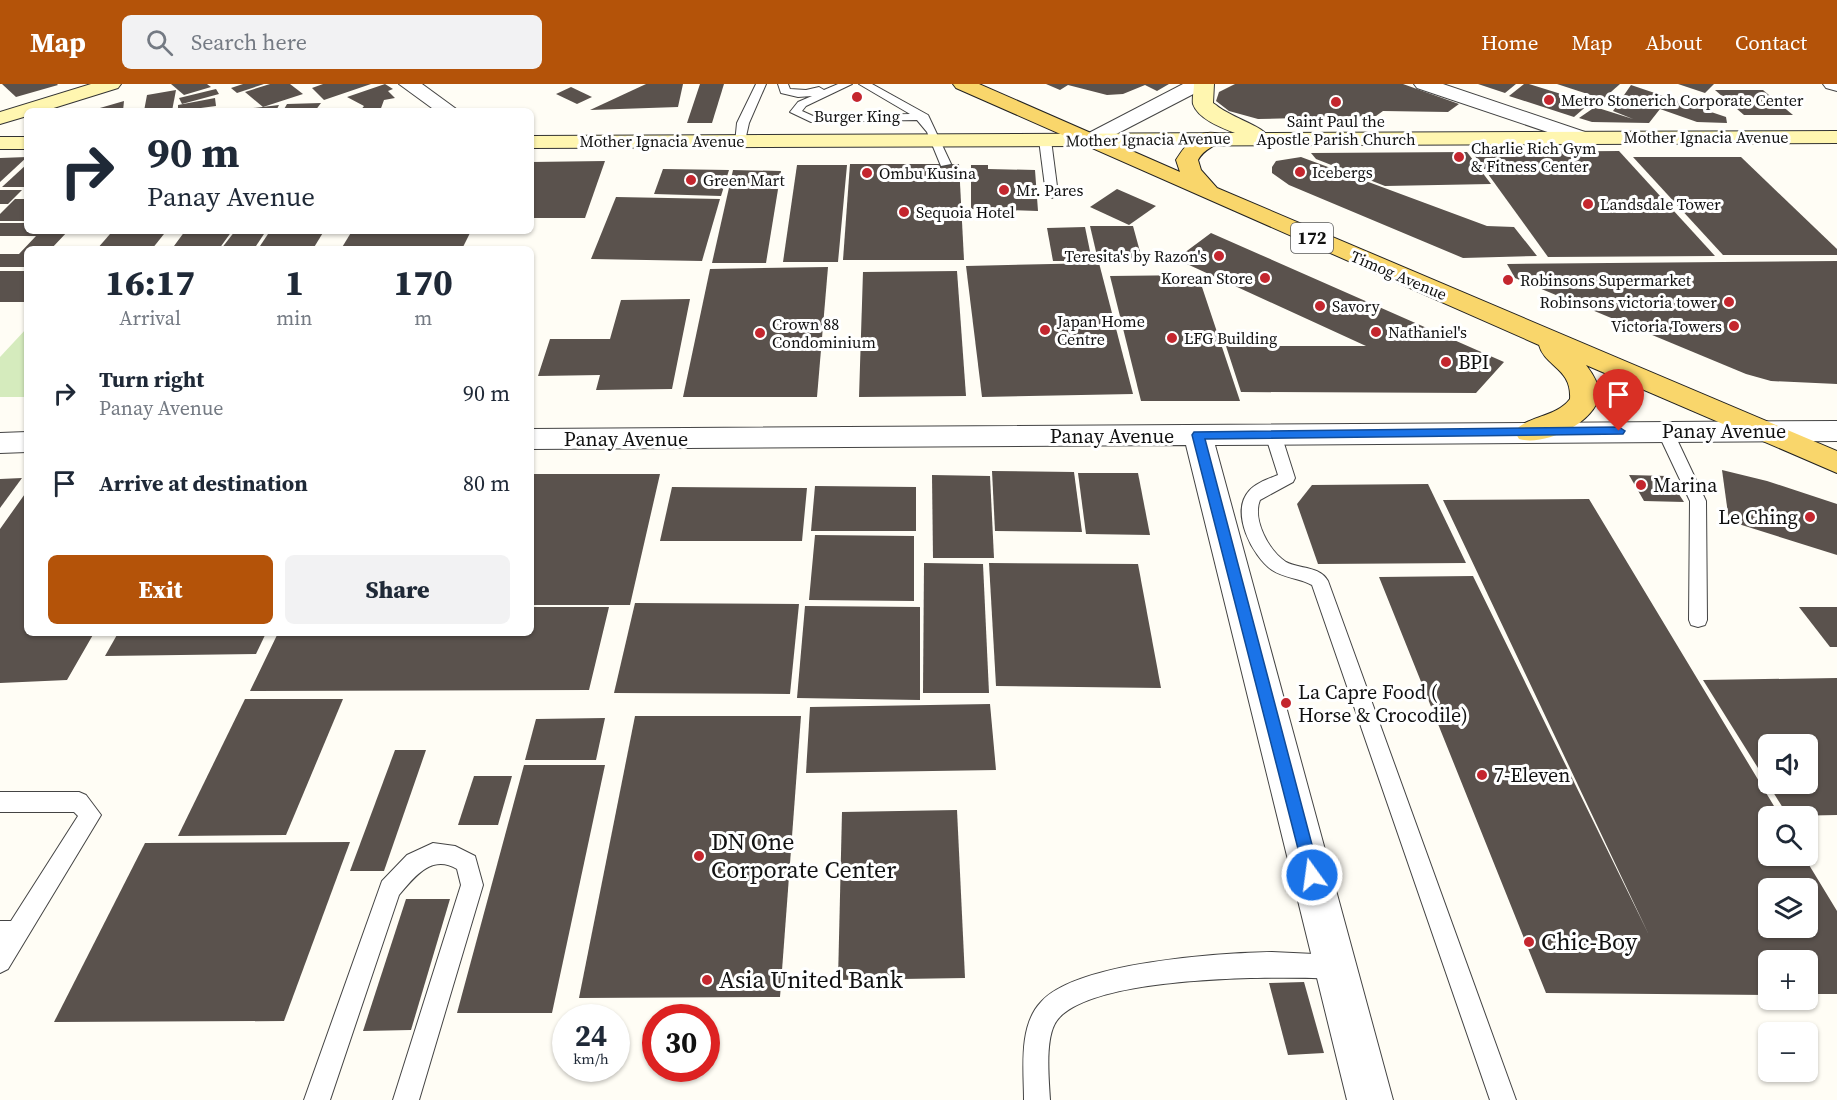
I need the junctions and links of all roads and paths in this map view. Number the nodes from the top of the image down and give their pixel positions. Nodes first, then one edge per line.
1 (111, 84) edge
2 (409, 84) edge
3 (760, 84) edge
4 (783, 84) edge
5 (831, 84) edge
6 (847, 84) edge
7 (864, 84) edge
8 (963, 84) edge
9 (1198, 84) edge
10 (1204, 84) edge
11 (1424, 84) edge
12 (1833, 84) edge
13 (1837, 85) edge
14 (33, 108) edge
15 (445, 108) edge
16 (24, 111) edge
17 (924, 117) junction
18 (0, 118) edge
19 (1581, 137) junction
20 (1837, 137) edge
21 (1212, 138) junction
22 (1280, 138) junction
23 (938, 140) junction
24 (1045, 140) junction
25 (1090, 140) junction
26 (739, 141) junction
27 (534, 142) edge
28 (0, 143) edge
29 (24, 143) edge
30 (945, 164) dead end
31 (1209, 193) junction
32 (1053, 194) dead end
33 (1535, 334) junction
34 (1761, 430) junction
35 (1837, 430) edge
36 (1665, 431) junction
37 (1529, 432) junction
38 (1273, 434) junction
39 (1198, 435) junction
40 (534, 439) edge
41 (24, 442) edge
42 (0, 443) edge
43 (1837, 463) edge
44 (1698, 620) dead end
45 (0, 802) edge
46 (9, 932) edge
47 (0, 961) edge
48 (1336, 967) junction
49 (316, 1100) edge
50 (406, 1100) edge
51 (1037, 1100) edge
52 (1370, 1100) edge
53 (1503, 1100) edge

1 - 14 street
2 - 15 street
3 - 26 lane
4 - 5 lane
6 - 17 lane
7 - 17 lane
8 - 25 main road, Timog Avenue / 172
9 - 25 street
10 - 22 street
11 - 19 street
12 - 13 street
16 - 18 street
17 - 23 lane
19 - 20 street, Mother Ignacia Avenue
19 - 22 street, Mother Ignacia Avenue
21 - 22 street, Mother Ignacia Avenue
21 - 25 street, Mother Ignacia Avenue
21 - 31 main road
23 - 24 street, Mother Ignacia Avenue
23 - 26 street, Mother Ignacia Avenue
23 - 30 lane
24 - 25 street, Mother Ignacia Avenue
24 - 32 lane
25 - 31 main road, Timog Avenue / 172
26 - 27 street, Mother Ignacia Avenue
28 - 29 street
31 - 33 main road, Timog Avenue / 172
33 - 34 main road, Timog Avenue / 172
33 - 37 main road
34 - 35 street, Panay Avenue
34 - 36 street, Panay Avenue
34 - 43 main road, Timog Avenue / 172
36 - 37 street, Panay Avenue
36 - 44 lane
37 - 38 street, Panay Avenue
38 - 39 street, Panay Avenue
38 - 53 lane
39 - 40 street, Panay Avenue
39 - 48 street
41 - 42 street
45 - 46 lane
46 - 47 lane
48 - 51 lane
48 - 52 street
49 - 50 lane

